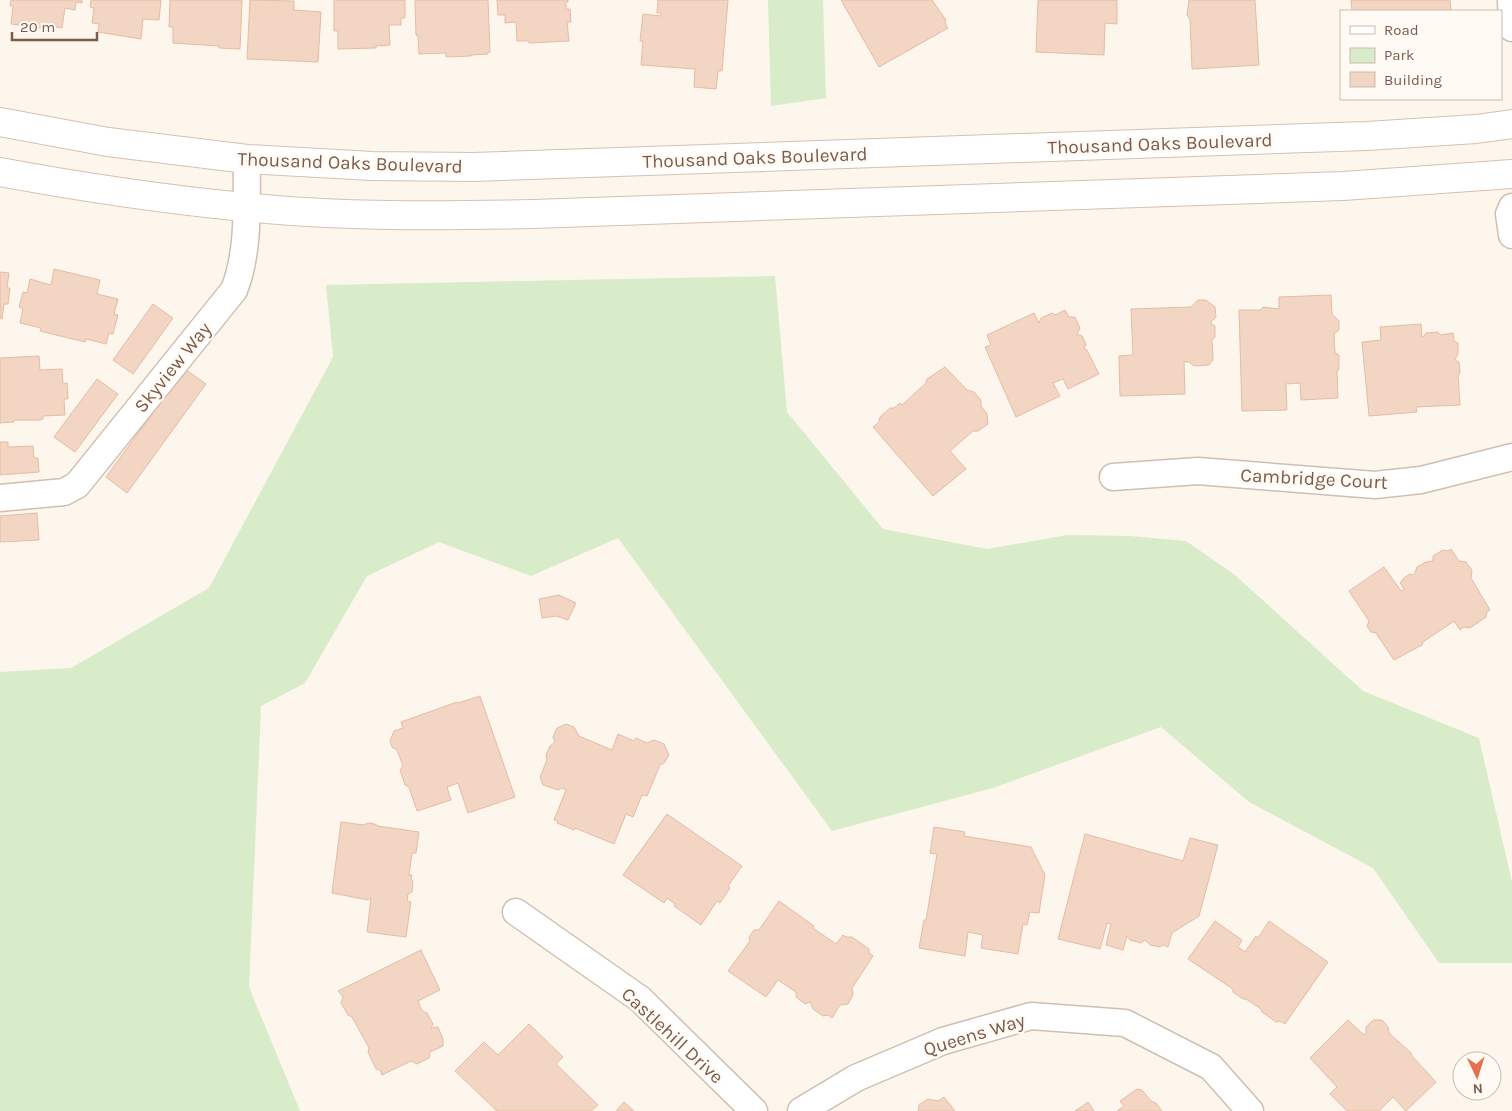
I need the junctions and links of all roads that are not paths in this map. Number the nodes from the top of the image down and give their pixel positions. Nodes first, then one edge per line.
1 (1511, 0) edge
2 (1512, 28) edge
3 (0, 122) edge
4 (1512, 124) edge
5 (247, 159) junction
6 (0, 172) edge
7 (1512, 174) edge
8 (246, 207) junction
9 (1512, 207) edge
10 (1512, 235) edge
11 (1512, 457) edge
12 (1113, 477) dead end
13 (0, 498) edge
14 (516, 912) dead end
15 (754, 1111) edge
16 (801, 1111) edge
17 (1250, 1111) edge

1 - 2 street
3 - 5 main road, Thousand Oaks Boulevard
4 - 5 main road, Thousand Oaks Boulevard
5 - 8 street, Skyview Way
6 - 8 main road
7 - 8 main road
8 - 13 street, Skyview Way
9 - 10 street
11 - 12 street, Cambridge Court
14 - 15 street, Castlehill Drive
16 - 17 street, Queens Way

